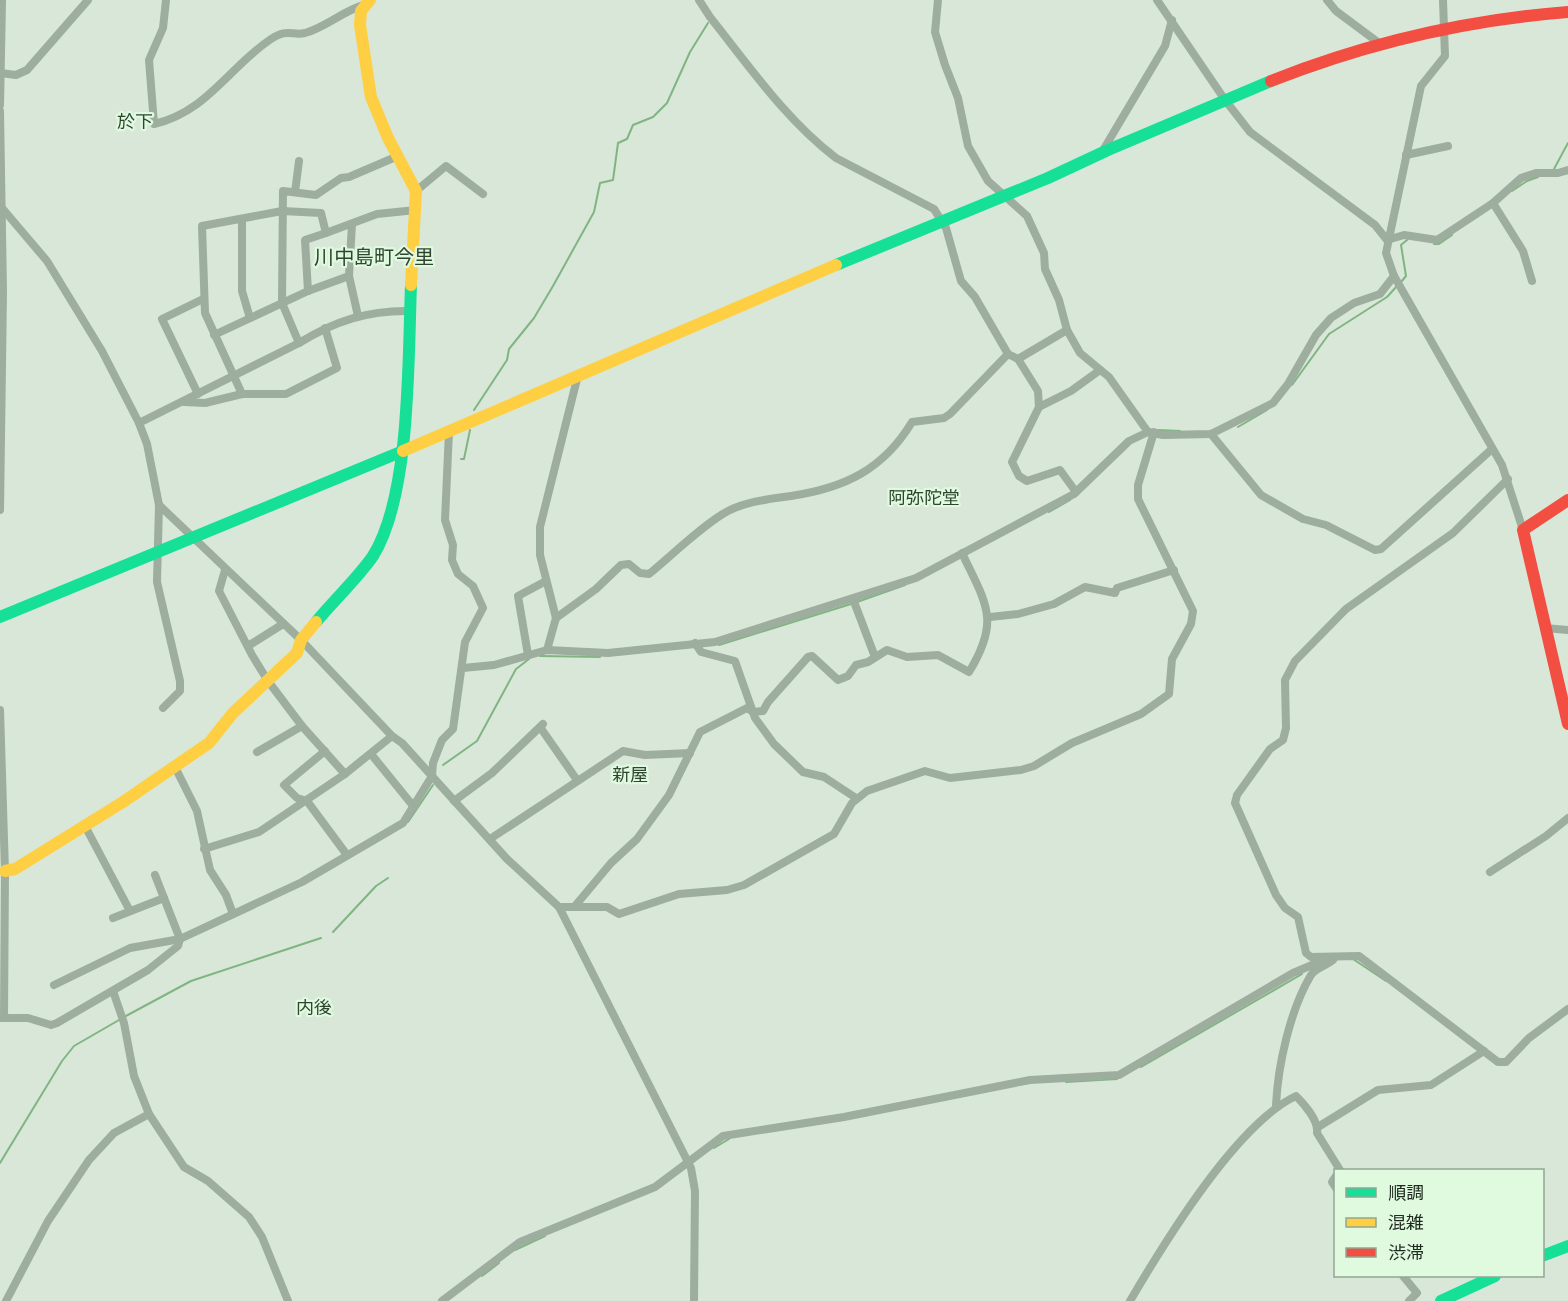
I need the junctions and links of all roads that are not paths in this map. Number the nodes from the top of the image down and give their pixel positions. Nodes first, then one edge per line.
1 (2, 0) edge
2 (88, 0) edge
3 (166, 0) edge
4 (938, 0) edge
5 (1157, 0) edge
6 (1327, 0) edge
7 (1443, 0) edge
8 (370, 1) edge
9 (701, 1) edge
10 (1568, 12) edge
11 (1172, 20) junction
12 (1445, 28) junction
13 (1379, 43) junction
14 (1, 73) edge
15 (1225, 100) junction
16 (0, 105) edge
17 (0, 111) edge
18 (1448, 146) dead end
19 (1102, 153) junction
20 (1406, 155) junction
21 (398, 156) junction
22 (299, 161) dead end
23 (1568, 170) edge
24 (416, 191) junction
25 (295, 192) junction
26 (483, 194) dead end
27 (1002, 195) junction
28 (1493, 203) junction
29 (2, 208) junction
30 (416, 210) junction
31 (282, 212) junction
32 (242, 220) junction
33 (943, 221) junction
34 (352, 224) junction
35 (326, 233) junction
36 (1387, 240) junction
37 (349, 276) junction
38 (1394, 276) junction
39 (1532, 281) dead end
40 (308, 291) junction
41 (2, 292) edge
42 (203, 299) junction
43 (282, 303) junction
44 (411, 311) junction
45 (358, 316) junction
46 (250, 318) junction
47 (324, 328) junction
48 (1067, 330) junction
49 (214, 335) junction
50 (299, 343) junction
51 (1008, 354) junction
52 (1017, 359) junction
53 (1100, 370) junction
54 (578, 375) junction
55 (232, 377) junction
56 (198, 394) junction
57 (242, 394) junction
58 (181, 402) junction
59 (1039, 407) junction
60 (140, 423) junction
61 (448, 431) junction
62 (1151, 432) junction
63 (1211, 434) junction
64 (404, 449) junction
65 (1492, 449) junction
66 (1508, 479) junction
67 (1076, 492) junction
68 (1568, 500) edge
69 (159, 505) junction
70 (0, 510) edge
71 (1523, 530) junction
72 (193, 537) junction
73 (156, 552) junction
74 (962, 553) junction
75 (225, 570) junction
76 (1174, 570) junction
77 (546, 581) junction
78 (853, 599) junction
79 (0, 617) edge
80 (990, 617) junction
81 (556, 618) junction
82 (283, 624) junction
83 (1545, 627) junction
84 (1568, 630) edge
85 (301, 640) junction
86 (695, 644) junction
87 (248, 646) junction
88 (547, 650) junction
89 (528, 655) junction
90 (875, 657) junction
91 (463, 668) junction
92 (268, 681) junction
93 (163, 708) dead end
94 (0, 710) edge
95 (753, 712) junction
96 (1568, 724) edge
97 (302, 726) junction
98 (392, 736) junction
99 (325, 751) junction
100 (257, 752) dead end
101 (690, 753) junction
102 (371, 754) junction
103 (175, 767) junction
104 (345, 774) junction
105 (432, 776) junction
106 (577, 780) junction
107 (856, 798) junction
108 (307, 801) junction
109 (454, 801) junction
110 (414, 807) junction
111 (1568, 818) edge
112 (85, 825) junction
113 (490, 839) junction
114 (204, 849) junction
115 (346, 855) junction
116 (5, 871) junction
117 (1490, 872) dead end
118 (155, 875) dead end
119 (164, 898) junction
120 (575, 906) junction
121 (559, 907) junction
122 (130, 911) junction
123 (233, 914) junction
124 (113, 918) dead end
125 (180, 939) junction
126 (1331, 957) junction
127 (54, 985) dead end
128 (113, 991) junction
129 (1568, 1010) edge
130 (2, 1018) edge
131 (1482, 1053) junction
132 (1276, 1105) junction
133 (149, 1114) junction
134 (1318, 1127) junction
135 (690, 1165) junction
136 (1339, 1169) edge
137 (1568, 1246) edge
138 (1544, 1255) edge
139 (1405, 1277) edge
140 (1491, 1277) edge
141 (6, 1301) edge
142 (288, 1301) edge
143 (442, 1301) edge
144 (694, 1301) edge
145 (1130, 1301) edge
146 (1408, 1301) edge
147 (1441, 1301) edge

1 - 14 street
2 - 14 street
3 - 8 street
4 - 27 street
5 - 11 street
6 - 13 street
7 - 12 street
8 - 21 street
9 - 33 street
10 - 12 street
11 - 15 street
11 - 19 street
12 - 13 street
12 - 20 street
13 - 15 street
14 - 16 street
15 - 19 street
15 - 36 street
17 - 29 street
18 - 20 street
19 - 27 street
20 - 36 street
21 - 24 street
21 - 25 street
22 - 25 street
23 - 28 street
24 - 26 street
24 - 30 street
25 - 31 street
27 - 33 street
27 - 48 street
28 - 36 street
28 - 39 street
29 - 41 street
29 - 60 street
30 - 34 street
30 - 44 street
31 - 32 street
31 - 35 street
31 - 43 street
32 - 42 street
32 - 46 street
33 - 51 street
33 - 54 street
34 - 35 street
34 - 37 street
35 - 40 street
36 - 38 street
37 - 40 street
37 - 45 street
38 - 63 street
38 - 65 street
40 - 43 street
41 - 70 street
42 - 49 street
42 - 56 street
43 - 46 street
43 - 50 street
44 - 45 street
44 - 64 street
45 - 47 street
46 - 49 street
47 - 50 street
47 - 57 street
48 - 52 street
48 - 53 street
49 - 55 street
50 - 55 street
51 - 52 street
51 - 81 street
52 - 59 street
53 - 59 street
53 - 62 street
54 - 61 street
54 - 77 street
55 - 56 street
55 - 57 street
56 - 58 street
57 - 58 street
58 - 60 street
59 - 67 street
60 - 69 street
61 - 64 street
61 - 91 street
62 - 63 street
62 - 67 street
62 - 76 street
63 - 65 street
64 - 72 street
64 - 85 street
65 - 66 street
66 - 71 street
66 - 126 street
67 - 74 street
68 - 71 street
69 - 72 street
69 - 73 street
71 - 83 street
72 - 73 street
72 - 75 street
73 - 79 street
73 - 93 street
74 - 78 street
74 - 80 street
75 - 82 street
75 - 87 street
76 - 80 street
76 - 107 street
77 - 81 street
77 - 89 street
78 - 86 street
78 - 90 street
80 - 90 street
81 - 88 street
82 - 85 street
82 - 87 street
83 - 84 street
83 - 96 street
85 - 92 street
85 - 98 street
86 - 88 street
86 - 95 street
87 - 92 street
88 - 89 street
89 - 91 street
90 - 95 street
91 - 105 street
92 - 97 street
92 - 103 street
94 - 116 street
95 - 101 street
95 - 107 street
97 - 99 street
97 - 100 street
98 - 102 street
98 - 105 street
99 - 104 street
99 - 108 street
101 - 106 street
101 - 120 street
102 - 104 street
102 - 110 street
103 - 112 street
103 - 114 street
104 - 108 street
105 - 109 street
105 - 110 street
106 - 109 street
106 - 113 street
107 - 120 street
108 - 114 street
108 - 115 street
109 - 113 street
110 - 115 street
111 - 117 street
112 - 116 street
112 - 122 street
113 - 121 street
114 - 123 street
115 - 123 street
116 - 130 street
118 - 119 street
119 - 122 street
119 - 125 street
120 - 121 street
121 - 135 street
122 - 124 street
123 - 125 street
125 - 127 street
125 - 128 street
126 - 131 street
126 - 132 street
126 - 135 street
128 - 130 street
128 - 133 street
129 - 131 street
131 - 134 street
132 - 134 street
132 - 145 street
133 - 141 street
133 - 142 street
134 - 136 street
135 - 143 street
135 - 144 street
137 - 138 street
139 - 146 street
140 - 147 street

